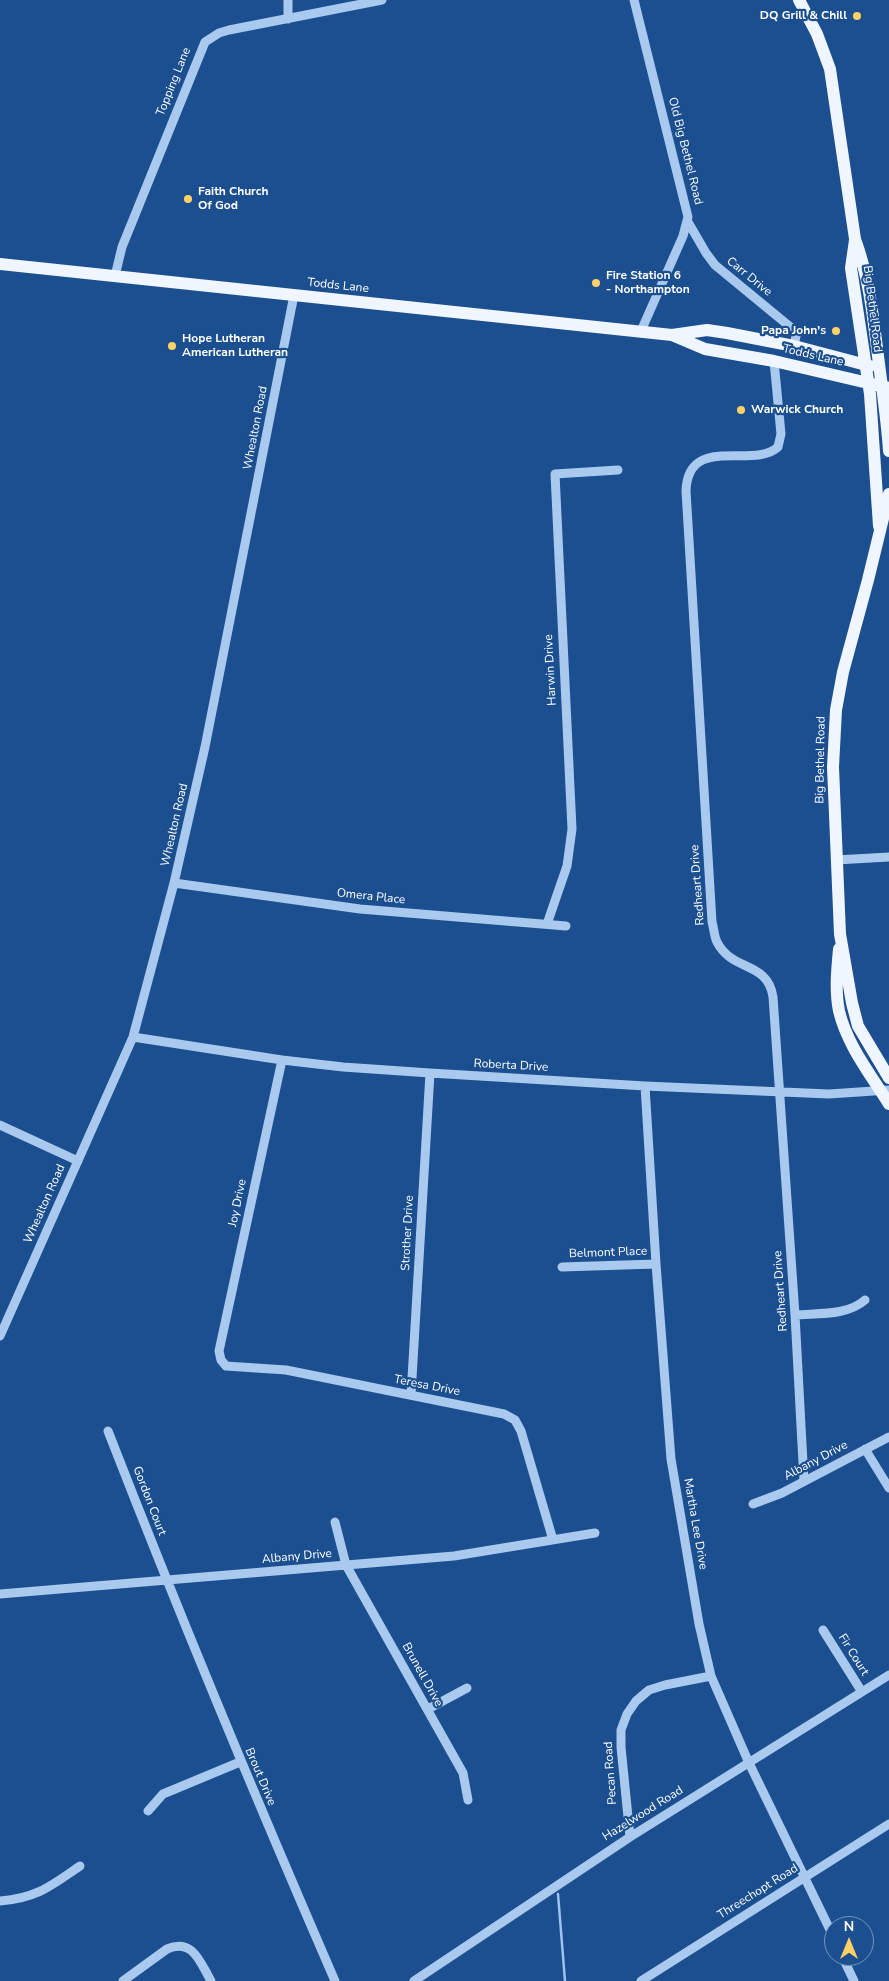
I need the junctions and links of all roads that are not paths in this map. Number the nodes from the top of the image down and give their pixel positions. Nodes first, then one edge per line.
1 (288, 0) edge
2 (382, 0) edge
3 (634, 0) edge
4 (799, 0) edge
5 (288, 19) junction
6 (688, 222) junction
7 (855, 239) junction
8 (0, 264) edge
9 (115, 276) junction
10 (294, 295) junction
11 (641, 331) junction
12 (672, 336) junction
13 (794, 346) junction
14 (774, 361) junction
15 (865, 364) junction
16 (884, 370) edge
17 (868, 383) junction
18 (886, 388) edge
19 (889, 446) edge
20 (889, 451) edge
21 (618, 470) dead end
22 (889, 494) edge
23 (879, 531) junction
24 (889, 857) edge
25 (836, 860) junction
26 (174, 883) junction
27 (547, 924) junction
28 (566, 926) dead end
29 (840, 934) junction
30 (133, 1037) junction
31 (282, 1060) junction
32 (430, 1073) junction
33 (889, 1078) edge
34 (645, 1086) junction
35 (885, 1090) edge
36 (779, 1091) junction
37 (889, 1104) edge
38 (0, 1126) edge
39 (78, 1161) junction
40 (656, 1264) junction
41 (562, 1267) dead end
42 (865, 1300) dead end
43 (795, 1315) junction
44 (0, 1336) edge
45 (219, 1350) joint
46 (411, 1395) junction
47 (108, 1431) dead end
48 (889, 1437) edge
49 (865, 1449) junction
50 (804, 1481) junction
51 (889, 1488) edge
52 (753, 1504) dead end
53 (335, 1522) dead end
54 (594, 1533) dead end
55 (553, 1540) junction
56 (346, 1565) junction
57 (166, 1581) junction
58 (0, 1594) edge
59 (823, 1630) dead end
60 (889, 1675) edge
61 (711, 1676) junction
62 (467, 1688) dead end
63 (862, 1692) junction
64 (428, 1709) junction
65 (240, 1762) junction
66 (750, 1763) junction
67 (468, 1800) dead end
68 (148, 1812) dead end
69 (889, 1824) edge
70 (630, 1837) junction
71 (80, 1866) dead end
72 (806, 1877) junction
73 (0, 1901) edge
74 (824, 1916) edge
75 (847, 1966) edge
76 (643, 1980) edge
77 (123, 1981) edge
78 (211, 1981) edge
79 (335, 1981) edge
80 (414, 1981) edge
81 (854, 1981) edge

1 - 5 street
2 - 5 street, Topping Lane
3 - 6 street, Old Big Bethel Road
4 - 7 main road, Big Bethel Road
5 - 9 street, Topping Lane
6 - 11 street, Old Big Bethel Road
6 - 13 street, Carr Drive
7 - 15 main road, Big Bethel Road
7 - 16 main road, Big Bethel Road
8 - 9 main road, Todds Lane
9 - 10 main road, Todds Lane
10 - 11 main road, Todds Lane
10 - 26 street, Whealton Road
11 - 12 main road, Todds Lane
12 - 13 main road, Todds Lane
12 - 14 main road, Todds Lane
13 - 15 main road, Todds Lane
14 - 17 main road, Todds Lane
14 - 36 street, Redheart Drive
15 - 16 main road, Todds Lane
15 - 17 main road, Big Bethel Road
16 - 18 main road, Big Bethel Road
17 - 18 main road, Todds Lane
17 - 23 main road, Big Bethel Road
18 - 19 main road, Big Bethel Road
19 - 20 main road, Big Bethel Road
21 - 27 street, Harwin Drive
22 - 23 main road, Big Bethel Road
23 - 25 main road, Big Bethel Road
24 - 25 street
25 - 29 main road, Big Bethel Road
26 - 27 street, Omera Place
26 - 30 street, Whealton Road
27 - 28 street, Omera Place
29 - 33 main road, Big Bethel Road
29 - 35 main road, Big Bethel Road
30 - 31 street, Roberta Drive
30 - 39 street, Whealton Road
31 - 32 street, Roberta Drive
31 - 45 street, Joy Drive
32 - 34 street, Roberta Drive
32 - 46 street, Strother Drive
34 - 36 street, Roberta Drive
34 - 40 street, Martha Lee Drive
35 - 36 street, Roberta Drive
35 - 37 main road, Big Bethel Road
36 - 43 street, Redheart Drive
38 - 39 street
39 - 44 street, Whealton Road
40 - 41 street, Belmont Place
40 - 61 street, Martha Lee Drive
42 - 43 street
43 - 50 street, Redheart Drive
45 - 46 street, Teresa Drive
46 - 55 street, Teresa Drive
47 - 57 street, Gordon Court
48 - 49 street, Albany Drive
49 - 50 street, Albany Drive
49 - 51 street
50 - 52 street, Albany Drive
53 - 56 street, Brunell Drive
54 - 55 street, Albany Drive
55 - 56 street, Albany Drive
56 - 57 street, Albany Drive
56 - 64 street, Brunell Drive
57 - 58 street, Albany Drive
57 - 65 street, Brout Drive
59 - 63 street, Fir Court
60 - 63 street, Hazelwood Road
61 - 66 street, Martha Lee Drive
61 - 70 street, Pecan Road
62 - 64 street
63 - 66 street, Hazelwood Road
64 - 67 street, Brunell Drive
65 - 68 street
65 - 79 street, Brout Drive
66 - 70 street, Hazelwood Road
66 - 72 street, Martha Lee Drive
69 - 72 street, Threechopt Road
70 - 80 street, Hazelwood Road
71 - 73 street
72 - 74 street, Martha Lee Drive
72 - 76 street, Threechopt Road
75 - 81 street
77 - 78 street

